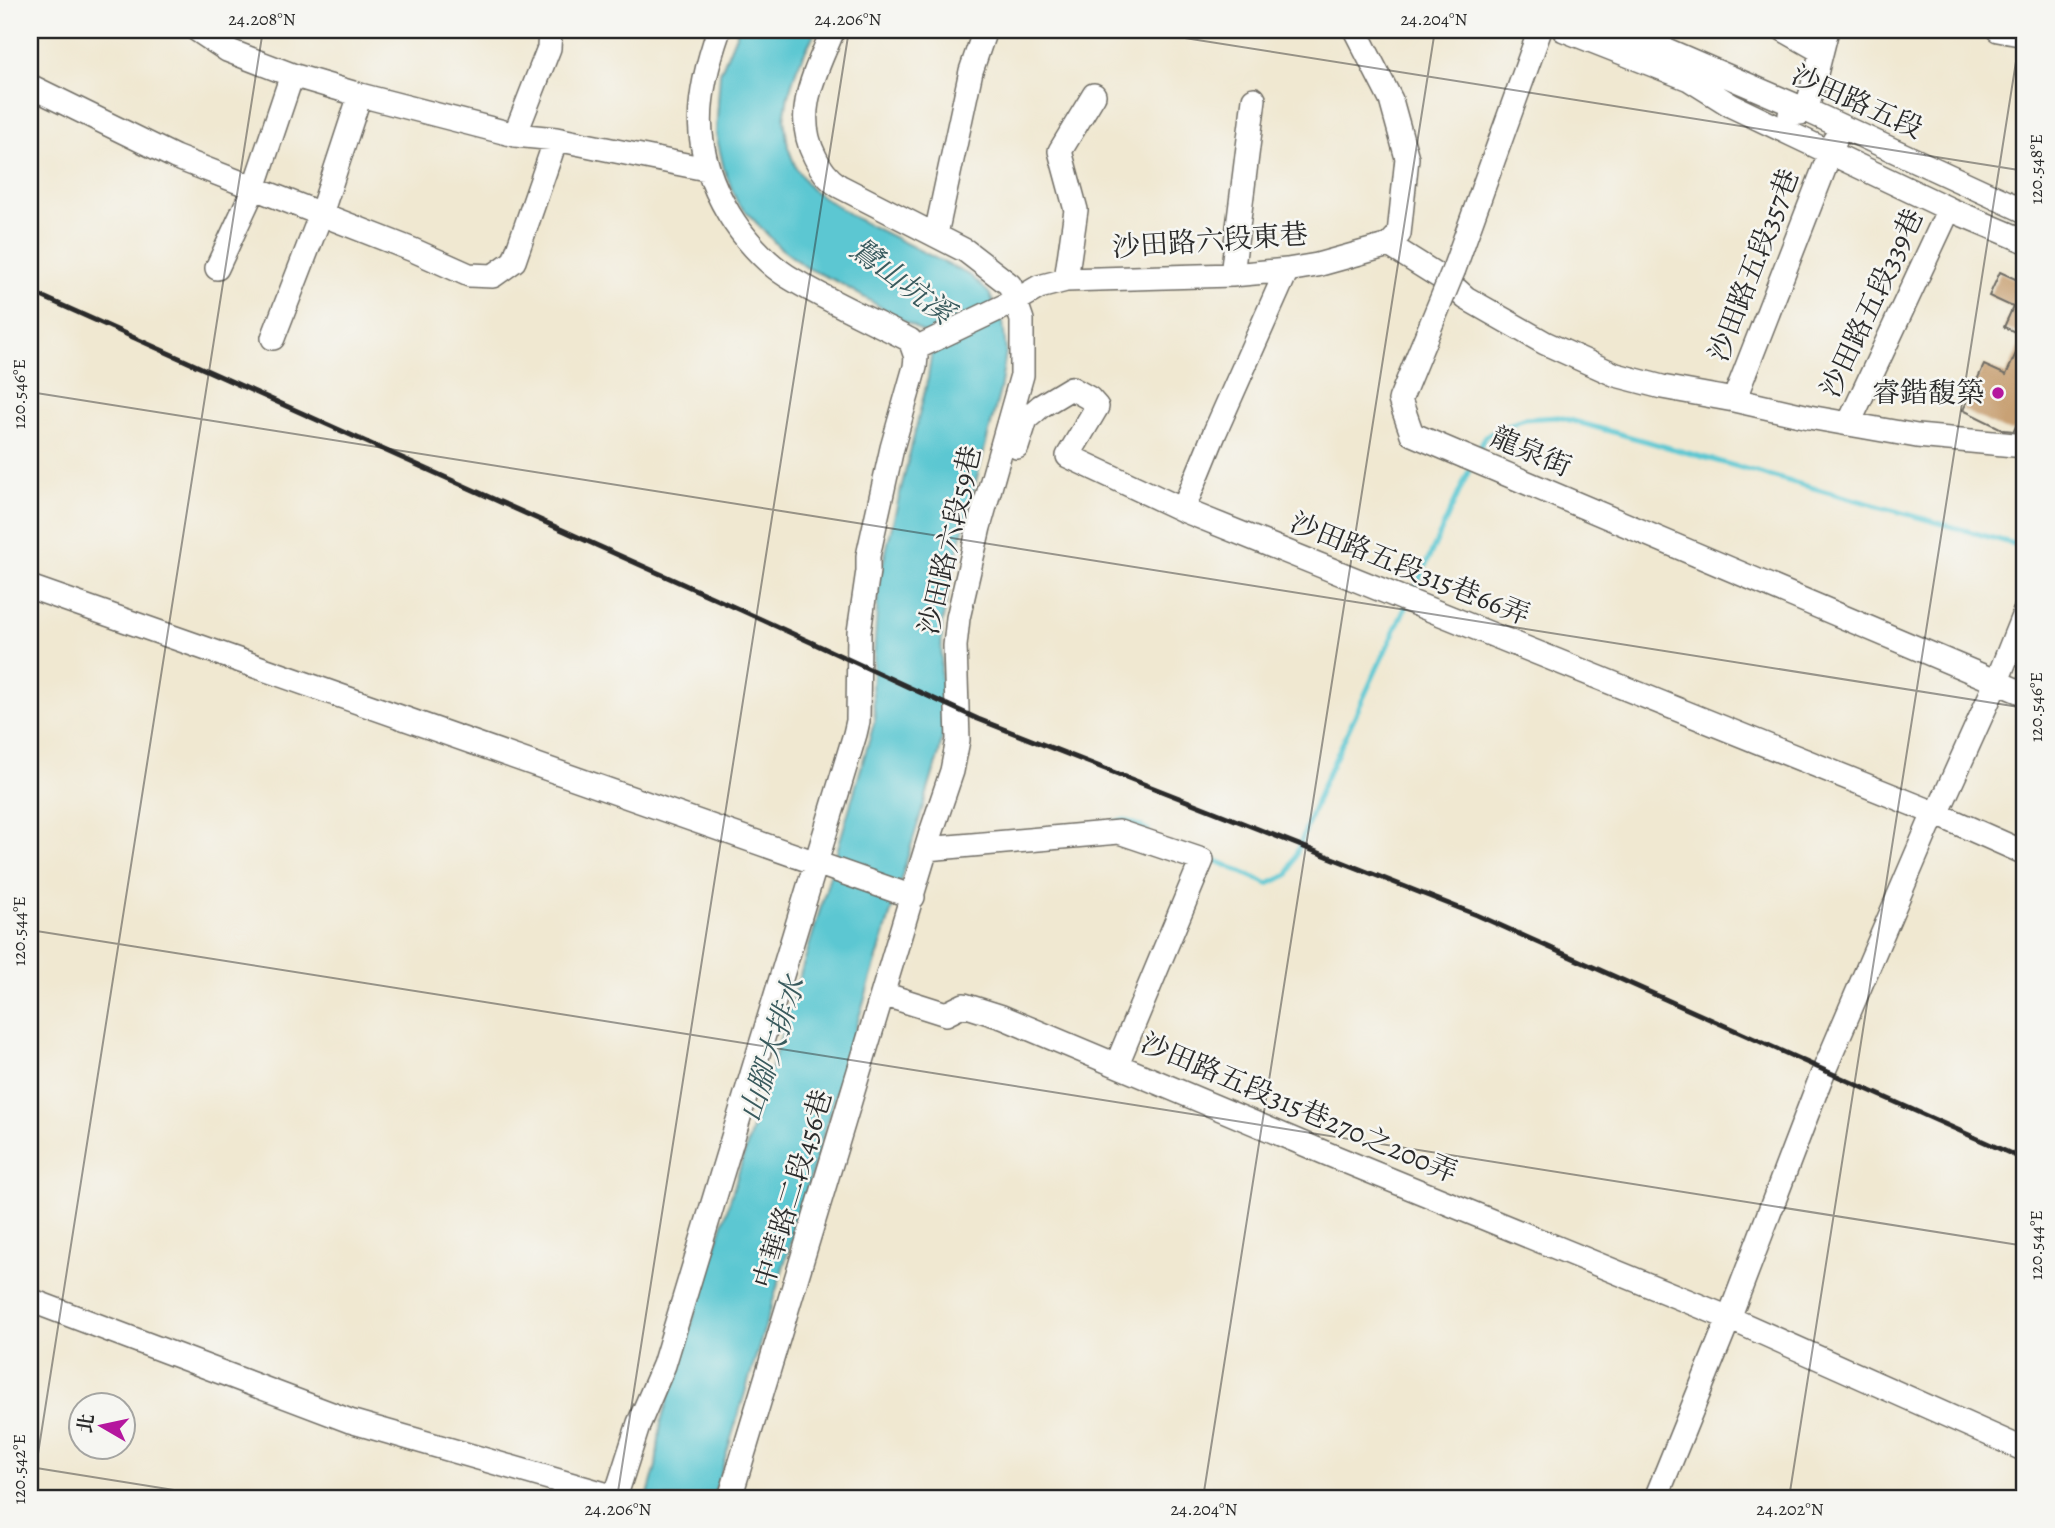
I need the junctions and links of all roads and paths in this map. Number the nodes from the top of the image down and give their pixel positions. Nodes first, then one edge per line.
1 (197, 30) edge
2 (550, 30) edge
3 (719, 30) edge
4 (834, 30) edge
5 (985, 30) edge
6 (1355, 30) edge
7 (1540, 30) edge
8 (1564, 30) edge
9 (1620, 30) edge
10 (1784, 30) edge
11 (1998, 30) edge
12 (2025, 35) edge
13 (1824, 40) edge
14 (292, 75) junction
15 (1689, 79) junction
16 (30, 86) edge
17 (360, 95) junction
18 (1094, 96) dead end
19 (1254, 99) dead end
20 (1807, 102) junction
21 (515, 135) junction
22 (556, 139) junction
23 (1831, 153) junction
24 (706, 169) junction
25 (1955, 178) junction
26 (254, 188) junction
27 (1949, 209) junction
28 (2025, 211) edge
29 (321, 214) junction
30 (936, 233) junction
31 (2025, 241) edge
32 (1389, 245) junction
33 (218, 268) dead end
34 (1287, 270) junction
35 (1232, 275) junction
36 (1066, 280) junction
37 (1017, 300) junction
38 (274, 338) dead end
39 (914, 349) junction
40 (1734, 400) junction
41 (1849, 423) junction
42 (2025, 446) edge
43 (992, 479) junction
44 (1184, 510) junction
45 (30, 587) edge
46 (2025, 611) edge
47 (1997, 681) junction
48 (2025, 694) edge
49 (1937, 814) junction
50 (926, 849) junction
51 (2025, 853) edge
52 (817, 862) junction
53 (913, 897) junction
54 (883, 994) junction
55 (1117, 1064) junction
56 (30, 1300) edge
57 (1729, 1318) junction
58 (2025, 1450) edge
59 (615, 1498) edge
60 (730, 1498) edge
61 (1656, 1498) edge

1 - 14 street
2 - 21 street
3 - 24 street
4 - 30 street
5 - 30 street
6 - 32 street
7 - 47 street, 龍泉街, bridge
8 - 15 street, 沙田路五段
9 - 20 street, 沙田路五段
10 - 13 street
11 - 12 street
13 - 20 street
14 - 17 street
14 - 26 street
15 - 20 street
15 - 23 street, 沙田路五段
16 - 26 street
17 - 21 street
17 - 29 street
18 - 36 street
19 - 35 street
20 - 25 street, 沙田路五段
21 - 22 street
22 - 24 street
22 - 29 street
23 - 25 street, 沙田路五段
23 - 27 street, 沙田路五段
23 - 40 street, 沙田路五段357巷
24 - 39 street
25 - 28 street, 沙田路五段
26 - 29 street
26 - 33 street
27 - 31 street, 沙田路五段
27 - 41 street, 沙田路五段339巷
29 - 38 street
30 - 37 street
32 - 34 street, 沙田路六段東巷
32 - 40 street
34 - 35 street, 沙田路六段東巷
34 - 44 street
35 - 36 street, 沙田路六段東巷
36 - 37 street, 沙田路六段東巷
37 - 39 street, 沙田路六段東巷
37 - 43 street, 沙田路六段59巷
39 - 52 street
40 - 41 street
41 - 42 street
43 - 44 street, 沙田路五段315巷66弄
43 - 50 street, 沙田路六段59巷
44 - 49 street, 沙田路五段315巷66弄
45 - 52 street
46 - 47 street
47 - 48 street, 龍泉街
47 - 49 street
49 - 51 street, 沙田路五段315巷66弄
49 - 57 street
50 - 53 street, 沙田路六段59巷
50 - 55 street, 沙田路五段315巷270之200弄
52 - 53 street
52 - 59 street
53 - 54 street, 中華路二段456巷
54 - 55 street
54 - 60 street, 中華路二段456巷
55 - 57 street, 沙田路五段315巷270之200弄
56 - 59 street
57 - 58 street, 沙田路五段315巷270之200弄
57 - 61 street

